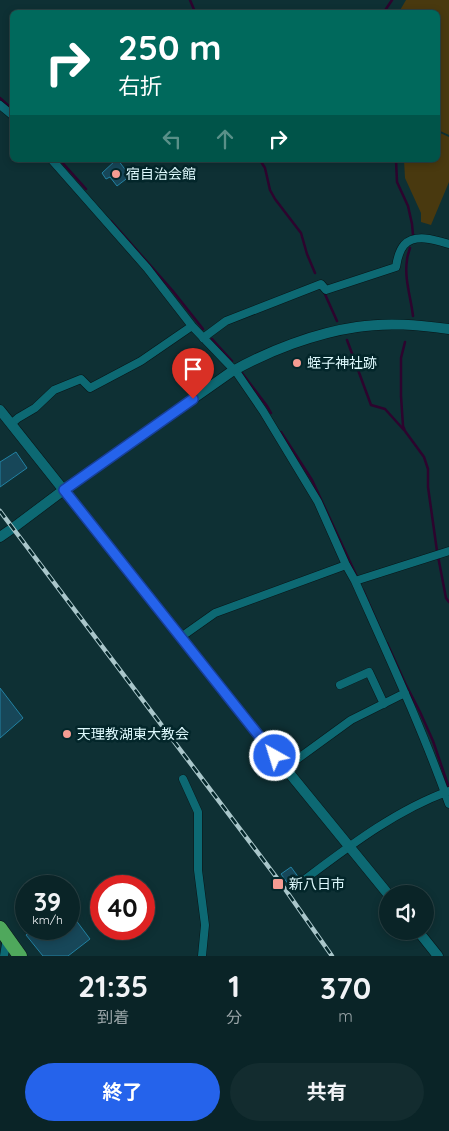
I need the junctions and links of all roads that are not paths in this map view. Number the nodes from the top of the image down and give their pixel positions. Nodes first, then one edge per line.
1 (0, 104) edge
2 (10, 113) edge
3 (54, 162) edge
4 (449, 244) edge
5 (192, 326) junction
6 (449, 329) edge
7 (203, 338) junction
8 (234, 370) junction
9 (0, 410) edge
10 (11, 424) junction
11 (64, 490) junction
12 (0, 537) edge
13 (446, 552) edge
14 (346, 565) junction
15 (356, 581) junction
16 (181, 637) junction
17 (340, 685) dead end
18 (405, 694) junction
19 (384, 704) junction
20 (285, 768) junction
21 (183, 779) dead end
22 (447, 791) edge
23 (449, 804) edge
24 (350, 846) junction
25 (304, 880) dead end
26 (381, 885) edge
27 (3, 933) edge
28 (425, 940) edge
29 (4, 956) edge
30 (20, 956) edge
31 (202, 956) edge
32 (438, 956) edge

1 - 2 street
3 - 5 street
4 - 7 street
5 - 7 street
5 - 10 street
6 - 8 street
7 - 8 street
8 - 11 street
8 - 14 street
9 - 10 street
10 - 11 street
11 - 12 street
11 - 16 street
13 - 15 street
14 - 15 street
14 - 16 street
15 - 18 street
16 - 20 street
17 - 19 street
18 - 19 street
18 - 22 street
19 - 20 street
20 - 24 street
21 - 31 street
22 - 23 street
22 - 24 street
24 - 25 street
24 - 26 street
27 - 29 street
27 - 30 highway
28 - 32 street

